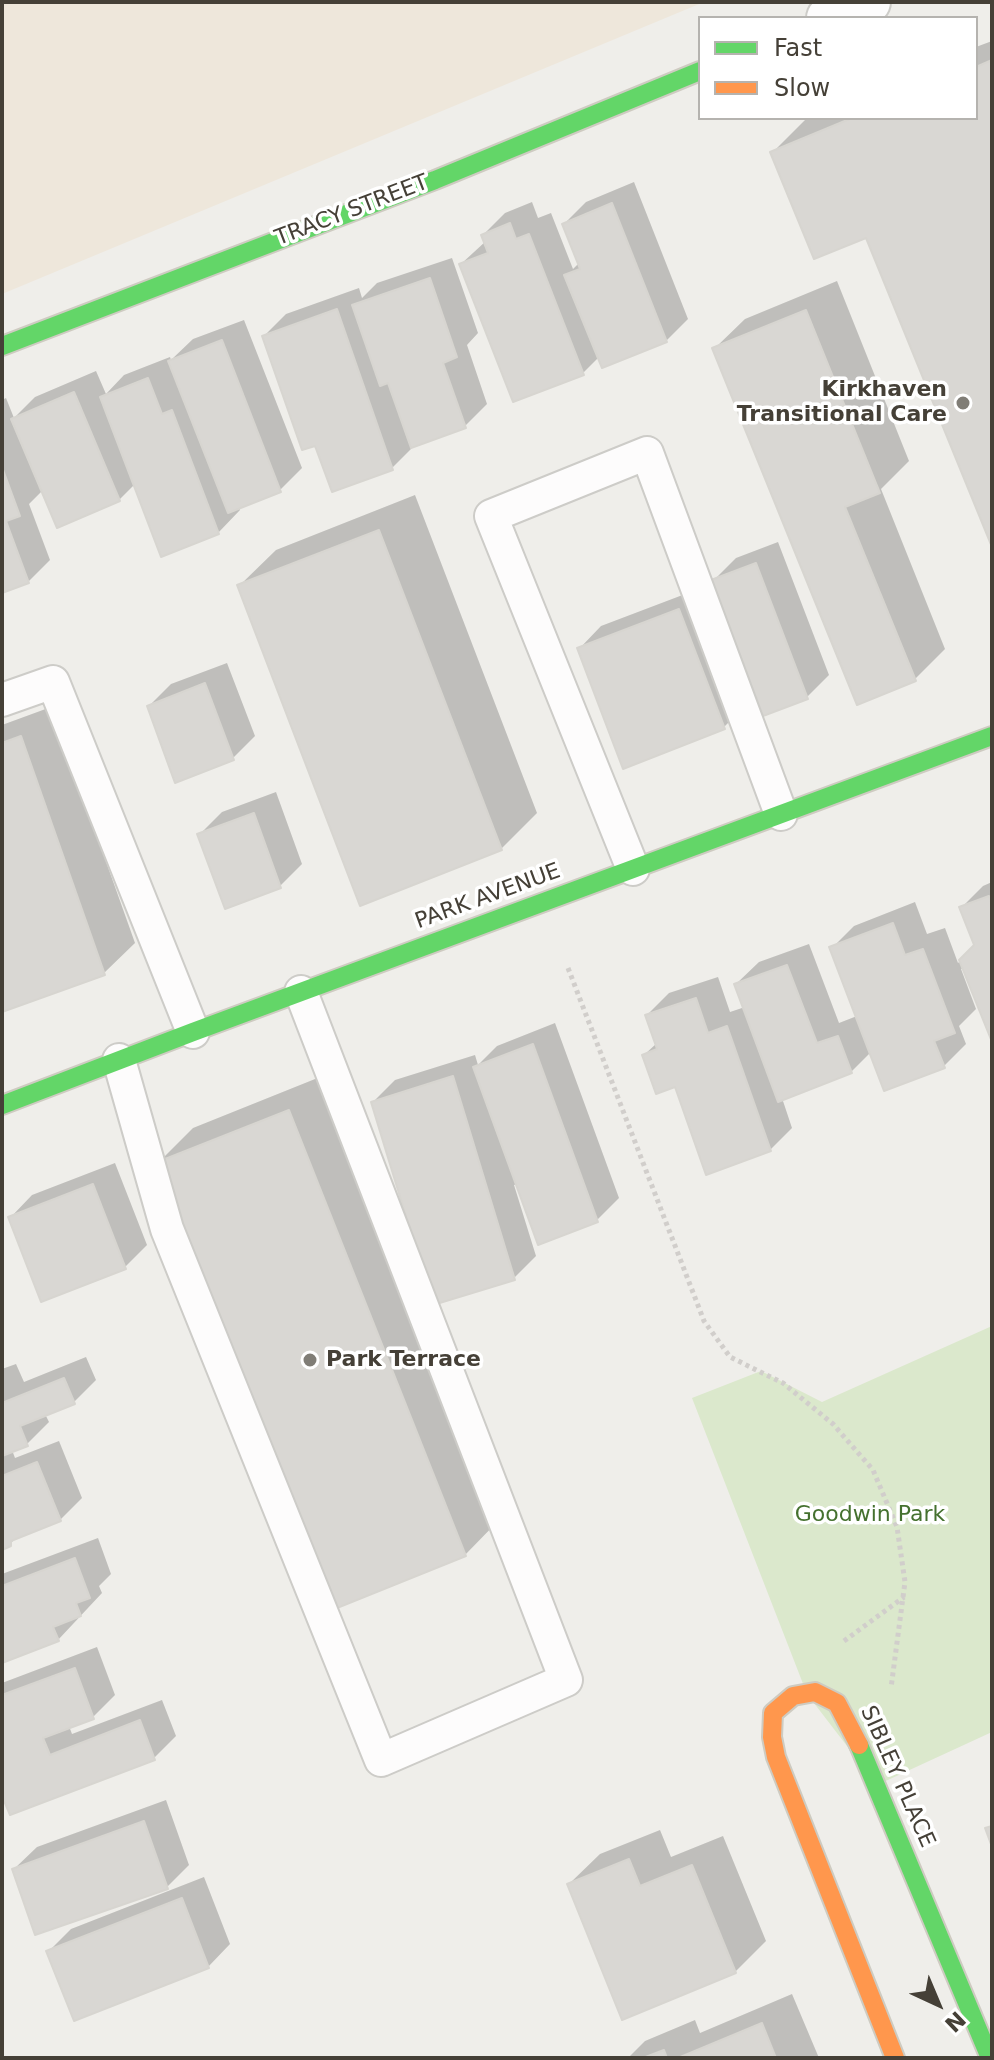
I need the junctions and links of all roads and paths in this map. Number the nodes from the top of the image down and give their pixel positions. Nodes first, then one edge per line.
1 (868, 2) edge
2 (834, 16) edge
3 (698, 72) edge
4 (2, 346) edge
5 (2, 700) edge
6 (992, 736) edge
7 (781, 814) junction
8 (633, 869) junction
9 (568, 968) dead end
10 (301, 992) junction
11 (193, 1032) junction
12 (119, 1060) junction
13 (2, 1105) edge
14 (904, 1597) junction
15 (844, 1641) dead end
16 (891, 1688) dead end
17 (895, 2058) edge
18 (990, 2058) edge

1 - 2 street
3 - 4 street, TRACY STREET
5 - 11 lane
6 - 7 street, PARK AVENUE
7 - 8 street, PARK AVENUE
7 - 8 lane
8 - 10 street, PARK AVENUE
9 - 14 path
10 - 11 street, PARK AVENUE
10 - 12 lane
11 - 12 street, PARK AVENUE
12 - 13 street, PARK AVENUE
14 - 15 path
14 - 16 path
17 - 18 street, SIBLEY PLACE

